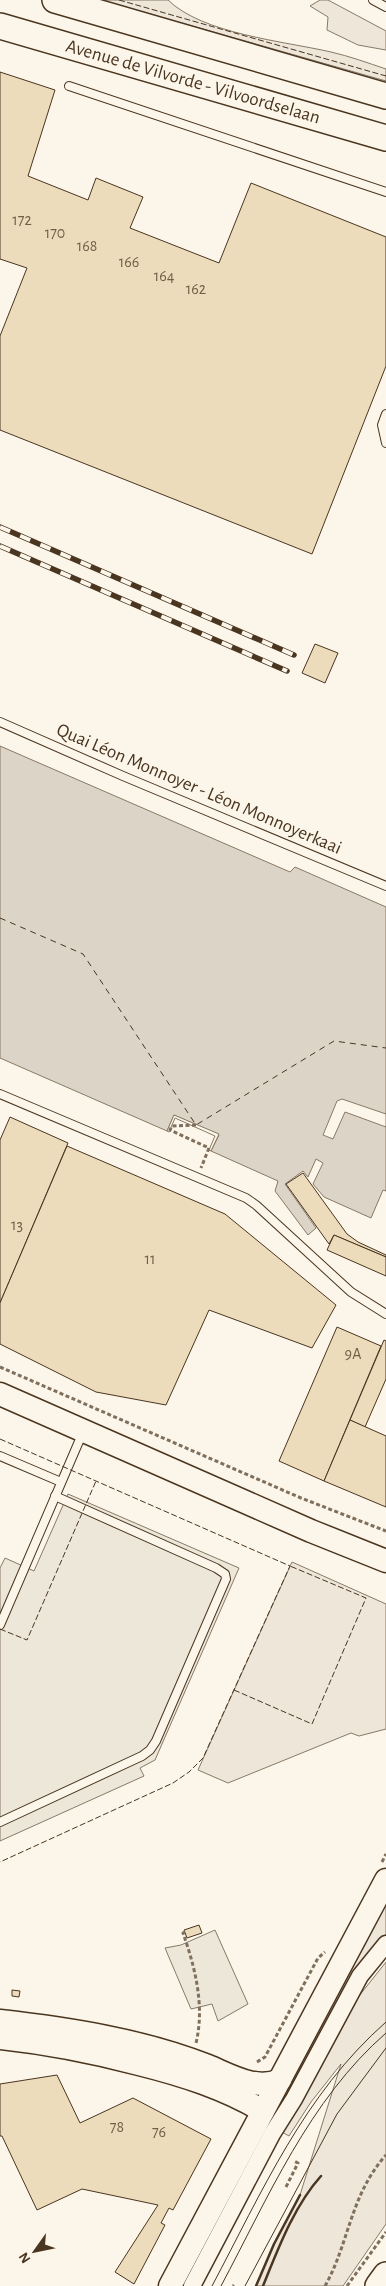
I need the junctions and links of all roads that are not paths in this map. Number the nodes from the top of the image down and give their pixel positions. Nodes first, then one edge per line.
1 (55, 0) edge
2 (373, 0) edge
3 (386, 7) edge
4 (0, 26) edge
5 (69, 86) dead end
6 (386, 96) edge
7 (386, 138) edge
8 (386, 192) edge
9 (386, 414) edge
10 (386, 443) edge
11 (0, 722) edge
12 (386, 886) edge
13 (0, 1094) edge
14 (386, 1314) edge
15 (0, 1394) edge
16 (84, 1430) junction
17 (0, 1456) edge
18 (61, 1482) junction
19 (55, 1496) junction
20 (386, 1561) edge
21 (0, 1625) edge
22 (0, 1822) edge
23 (386, 1880) edge
24 (386, 1944) edge
25 (0, 2021) edge
26 (0, 2038) edge
27 (280, 2080) junction
28 (263, 2111) junction
29 (386, 2275) edge
30 (170, 2286) edge
31 (192, 2286) edge
32 (378, 2286) edge

1 - 6 main road
2 - 3 lane
4 - 7 main road, Avenue de Vilvorde - Vilvoordselaan
5 - 8 lane
9 - 10 lane
11 - 12 lane, Quai Léon Monnoyer - Léon Monnoyerkaai
13 - 14 lane
15 - 16 street
16 - 18 lane
16 - 20 street
17 - 18 lane
18 - 19 lane
19 - 21 lane
19 - 22 lane
23 - 27 street
24 - 31 street
25 - 27 street
26 - 28 street
27 - 28 street
28 - 30 street
29 - 32 main road

